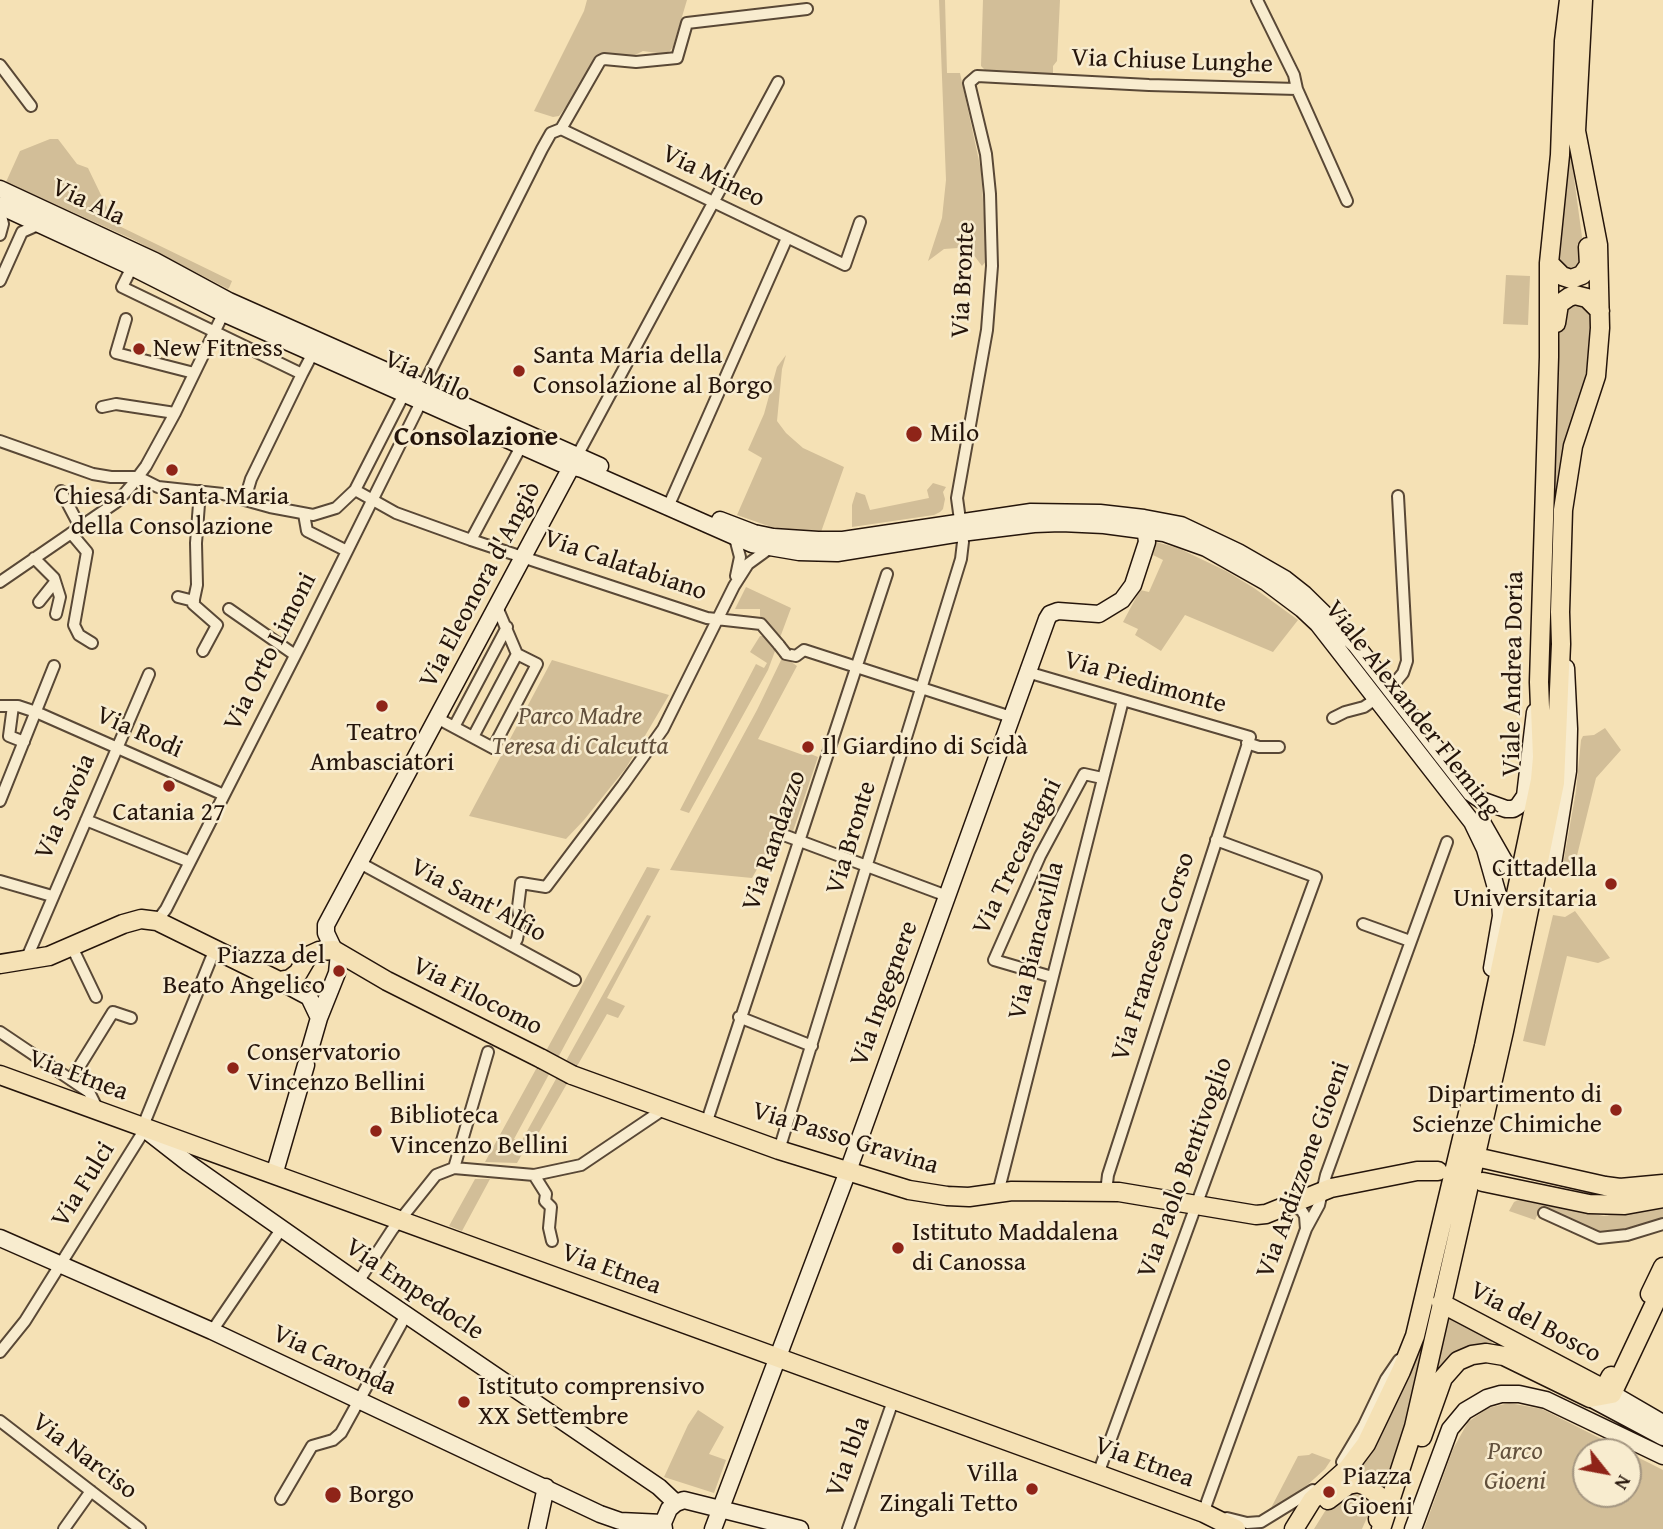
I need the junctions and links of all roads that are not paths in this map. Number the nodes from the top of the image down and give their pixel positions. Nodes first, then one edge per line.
1 (1257, 0) edge
2 (1569, 0) edge
3 (1583, 0) edge
4 (807, 9) dead end
5 (0, 65) edge
6 (778, 82) dead end
7 (969, 83) joint
8 (1297, 89) junction
9 (30, 106) dead end
10 (561, 129) junction
11 (1576, 131) junction
12 (0, 189) edge
13 (1347, 201) dead end
14 (712, 202) junction
15 (0, 206) edge
16 (0, 212) edge
17 (860, 222) dead end
18 (40, 224) junction
19 (0, 235) edge
20 (787, 238) junction
21 (1549, 263) junction
22 (132, 267) junction
23 (151, 268) junction
24 (0, 281) edge
25 (226, 307) junction
26 (1600, 312) junction
27 (127, 318) dead end
28 (214, 332) junction
29 (320, 348) junction
30 (1549, 357) junction
31 (194, 373) junction
32 (302, 374) junction
33 (404, 394) junction
34 (422, 394) junction
35 (102, 407) dead end
36 (175, 413) junction
37 (525, 439) junction
38 (0, 441) edge
39 (574, 461) junction
40 (138, 477) junction
41 (358, 484) junction
42 (61, 491) dead end
43 (200, 491) junction
44 (1398, 496) dead end
45 (244, 499) junction
46 (372, 500) junction
47 (670, 503) junction
48 (304, 514) junction
49 (1146, 528) junction
50 (75, 530) junction
51 (961, 530) junction
52 (735, 538) junction
53 (471, 541) junction
54 (770, 548) junction
55 (347, 551) junction
56 (524, 556) junction
57 (34, 558) junction
58 (887, 574) dead end
59 (0, 582) edge
60 (55, 582) junction
61 (734, 586) junction
62 (178, 597) dead end
63 (194, 601) junction
64 (39, 602) dead end
65 (497, 607) junction
66 (229, 609) dead end
67 (56, 614) dead end
68 (716, 620) junction
69 (507, 627) junction
70 (1331, 639) junction
71 (92, 643) dead end
72 (1562, 644) junction
73 (203, 651) dead end
74 (517, 654) junction
75 (295, 655) junction
76 (54, 666) dead end
77 (857, 667) junction
78 (1027, 672) junction
79 (149, 674) dead end
80 (1539, 682) junction
81 (922, 688) junction
82 (1383, 694) junction
83 (1123, 700) junction
84 (0, 706) edge
85 (12, 706) junction
86 (36, 712) junction
87 (1011, 717) junction
88 (437, 718) junction
89 (1333, 718) dead end
90 (454, 727) junction
91 (473, 737) junction
92 (1248, 740) junction
93 (24, 742) junction
94 (1279, 747) dead end
95 (117, 748) junction
96 (1102, 778) junction
97 (224, 795) junction
98 (0, 801) edge
99 (86, 820) junction
100 (781, 834) dead end
101 (799, 840) junction
102 (1216, 840) junction
103 (1447, 842) dead end
104 (190, 862) junction
105 (360, 863) junction
106 (1553, 864) dead end
107 (868, 866) junction
108 (1507, 866) dead end
109 (0, 881) edge
110 (52, 896) junction
111 (947, 897) junction
112 (157, 921) junction
113 (1363, 924) dead end
114 (1410, 941) junction
115 (513, 946) junction
116 (72, 947) junction
117 (215, 949) junction
118 (336, 951) junction
119 (26, 960) junction
120 (0, 964) edge
121 (1052, 977) junction
122 (575, 980) dead end
123 (279, 981) junction
124 (96, 997) dead end
125 (739, 1017) junction
126 (131, 1018) dead end
127 (319, 1018) junction
128 (0, 1032) edge
129 (1485, 1042) junction
130 (812, 1046) junction
131 (488, 1052) dead end
132 (0, 1075) edge
133 (71, 1080) junction
134 (664, 1109) junction
135 (99, 1112) junction
136 (706, 1124) junction
137 (145, 1129) junction
138 (779, 1150) junction
139 (1476, 1157) junction
140 (454, 1168) junction
141 (848, 1171) junction
142 (1438, 1171) dead end
143 (274, 1175) junction
144 (534, 1175) junction
145 (1483, 1181) dead end
146 (1663, 1184) edge
147 (1322, 1191) junction
148 (1106, 1192) junction
149 (998, 1193) junction
150 (1663, 1198) edge
151 (1292, 1204) junction
152 (1197, 1205) junction
153 (1544, 1213) dead end
154 (400, 1222) junction
155 (1663, 1224) edge
156 (282, 1228) junction
157 (1307, 1229) junction
158 (0, 1238) edge
159 (552, 1241) dead end
160 (61, 1266) junction
161 (1663, 1267) edge
162 (358, 1282) junction
163 (1663, 1286) edge
164 (1441, 1303) junction
165 (406, 1315) junction
166 (212, 1331) junction
167 (1415, 1336) junction
168 (0, 1352) edge
169 (776, 1359) junction
170 (1606, 1397) junction
171 (359, 1400) junction
172 (893, 1401) junction
173 (0, 1421) edge
174 (1662, 1436) edge
175 (1624, 1438) edge
176 (1642, 1446) edge
177 (1642, 1446) edge
178 (1663, 1456) edge
179 (1098, 1474) junction
180 (546, 1487) junction
181 (91, 1492) junction
182 (281, 1500) dead end
183 (676, 1503) junction
184 (720, 1510) junction
185 (1203, 1513) junction
186 (659, 1525) edge
187 (1297, 1528) edge
188 (64, 1529) edge
189 (141, 1529) edge
190 (537, 1529) edge
191 (713, 1529) edge
192 (800, 1529) edge
193 (848, 1529) edge
194 (1236, 1529) edge
195 (1375, 1529) edge
196 (1382, 1529) edge
197 (1413, 1529) edge

1 - 8 street
2 - 21 main road, Viale Andrea Doria
3 - 11 main road, Viale Andrea Doria
4 - 10 street
5 - 9 street
6 - 14 street, Via Eleonora d'Angiò
7 - 8 street, Via Chiuse Lunghe
7 - 51 street, Via Bronte
8 - 13 street, Via Chiuse Lunghe
10 - 14 street, Via Mineo
10 - 34 street, Via Orto Limoni
11 - 21 main road
11 - 26 main road, Viale Andrea Doria
12 - 23 main road, Via Ala
14 - 20 street, Via Mineo
14 - 39 street, Via Eleonora d'Angiò
15 - 18 main road, Via Ala
16 - 19 street
17 - 20 street, Via Mineo
18 - 22 main road, Via Ala
18 - 24 street
20 - 47 street
21 - 30 main road, Viale Andrea Doria
22 - 23 main road, Via Ala
22 - 28 street
23 - 25 main road
25 - 28 street
25 - 29 main road
26 - 30 main road
26 - 72 main road, Viale Andrea Doria
27 - 31 street
28 - 31 street
28 - 32 street
29 - 32 street
29 - 33 main road, Via Milo
29 - 34 main road, Via Milo
30 - 80 main road, Viale Andrea Doria
31 - 36 street
32 - 45 street
33 - 34 main road, Via Milo
33 - 41 street
34 - 37 main road, Via Milo
34 - 46 street, Via Orto Limoni
35 - 36 street
36 - 40 street
37 - 39 main road, Via Milo
37 - 53 street
38 - 40 street
39 - 47 main road, Via Milo
39 - 56 main road, Via Eleonora d'Angiò
40 - 43 street
40 - 50 street
41 - 46 street, Via Calatabiano
41 - 48 street
42 - 50 street
43 - 45 street
43 - 63 street
44 - 82 street
45 - 48 street
46 - 53 street, Via Calatabiano
46 - 55 street, Via Orto Limoni
47 - 51 main road, Viale Alexander Fleming
47 - 52 main road, Viale Alexander Fleming
48 - 55 street
49 - 51 main road, Viale Alexander Fleming
49 - 70 main road, Viale Alexander Fleming
49 - 78 main road, Via Ingegnere
49 - 82 main road, Viale Alexander Fleming
50 - 57 street
50 - 71 street
51 - 54 main road, Viale Alexander Fleming
51 - 81 street, Via Bronte
52 - 54 main road, Viale Alexander Fleming
52 - 61 street
53 - 56 street, Via Calatabiano
54 - 61 street
55 - 75 street, Via Orto Limoni
56 - 65 main road, Via Eleonora d'Angiò
56 - 68 street, Via Calatabiano
57 - 59 street
57 - 60 street
58 - 77 street, Via Randazzo
60 - 64 street
60 - 67 street
61 - 68 street
62 - 63 street
63 - 73 street
65 - 69 street
65 - 88 main road, Via Eleonora d'Angiò
66 - 75 street
68 - 77 street, Via Calatabiano
68 - 115 street
69 - 74 street
69 - 90 street
70 - 82 main road, Viale Alexander Fleming
70 - 108 main road
72 - 106 main road
72 - 139 main road, Viale Andrea Doria
74 - 91 street
74 - 91 street
75 - 97 street, Via Orto Limoni
76 - 86 street
77 - 81 street, Via Calatabiano
77 - 101 street, Via Randazzo
78 - 83 street, Via Piedimonte
78 - 87 main road, Via Ingegnere
79 - 95 street, Via Savoia
80 - 82 main road, Viale Alexander Fleming
80 - 129 main road, Viale Andrea Doria
81 - 87 street, Via Calatabiano
81 - 107 street, Via Bronte
82 - 89 street
82 - 129 main road, Viale Alexander Fleming
83 - 92 street, Via Piedimonte
83 - 96 street, Via Biancavilla
84 - 85 street, Via Rodi
85 - 86 street, Via Rodi
85 - 93 street
86 - 93 street
86 - 95 street, Via Rodi
87 - 111 main road, Via Ingegnere
88 - 90 street
88 - 105 main road, Via Eleonora d'Angiò
90 - 91 street
92 - 94 street, Via Piedimonte
92 - 102 street, Via Francesca Corso
93 - 98 street
95 - 97 street, Via Rodi
95 - 99 street, Via Savoia
96 - 121 street, Via Biancavilla
96 - 121 street, Via Trecastagni
97 - 104 street, Via Orto Limoni
99 - 104 street
99 - 110 street, Via Savoia
100 - 101 street
101 - 107 street
101 - 125 street, Via Randazzo
102 - 148 street, Via Francesca Corso
102 - 152 street, Via Paolo Bentivoglio
103 - 114 street, Via Ardizzone Gioeni
104 - 112 street, Via Orto Limoni
105 - 115 street, Via Sant'Alfio
105 - 118 main road, Via Eleonora d'Angiò
107 - 111 street
107 - 130 street, Via Bronte
109 - 110 street
110 - 119 street, Via Savoia
111 - 141 main road, Via Ingegnere
112 - 116 main road
112 - 117 main road
113 - 114 street
114 - 147 street, Via Ardizzone Gioeni
115 - 122 street, Via Sant'Alfio
116 - 119 main road
116 - 124 street
117 - 123 main road
117 - 137 street, Via Fulci
118 - 123 main road
118 - 127 main road
118 - 134 main road, Via Filocomo, bridge
119 - 120 main road
121 - 149 street, Via Biancavilla
123 - 127 main road
125 - 130 street
125 - 136 street, Via Randazzo
126 - 133 street
127 - 143 main road
128 - 133 street
129 - 167 main road, Viale Andrea Doria
130 - 138 street, Via Bronte
131 - 140 street
132 - 135 main road, Via Etnea
133 - 135 street
134 - 136 main road, Via Passo Gravina
134 - 144 street
135 - 137 main road, Via Etnea
136 - 138 main road, Via Passo Gravina
137 - 143 main road, Via Etnea
137 - 156 main road, Via Empedocle
137 - 160 street, Via Fulci
138 - 141 main road, Via Passo Gravina
139 - 146 main road
139 - 164 main road, Viale Andrea Doria
140 - 144 street
140 - 154 street
141 - 149 main road, Via Passo Gravina
141 - 169 main road, Via Ingegnere
142 - 147 main road, Via Passo Gravina
143 - 154 main road, Via Etnea
144 - 159 street
145 - 150 main road
147 - 151 main road, Via Passo Gravina
147 - 157 street, Via Ardizzone Gioeni
148 - 149 main road, Via Passo Gravina
148 - 152 main road, Via Passo Gravina
151 - 152 main road, Via Passo Gravina
151 - 157 street
152 - 179 street, Via Paolo Bentivoglio
153 - 155 street
154 - 162 street
154 - 169 main road, Via Etnea
156 - 162 main road, Via Empedocle
156 - 166 street
157 - 185 street, Via Ardizzone Gioeni
158 - 160 main road, Via Caronda
160 - 166 main road, Via Caronda
160 - 168 street, Via Fulci
161 - 170 main road
162 - 165 main road, Via Empedocle
163 - 170 main road
164 - 170 main road, Via del Bosco
164 - 196 main road, Viale Andrea Doria
165 - 171 street
165 - 183 main road, Via Empedocle
166 - 171 main road, Via Caronda
167 - 185 street
167 - 187 main road
169 - 172 main road, Via Etnea
169 - 184 main road, Via Ingegnere
170 - 174 main road
170 - 196 main road, Via del Bosco
171 - 180 main road, Via Caronda
171 - 182 street
172 - 179 main road, Via Etnea
172 - 193 street, Via Ibla
173 - 181 street, Via Narciso
174 - 176 main road
175 - 197 main road
177 - 178 main road
179 - 185 main road, Via Etnea
180 - 186 main road, Via Caronda
180 - 190 main road
181 - 188 street
181 - 189 street, Via Narciso
183 - 184 main road
183 - 186 main road
184 - 191 main road, Via Ingegnere
184 - 192 main road
185 - 194 main road, Via Etnea
187 - 195 main road

